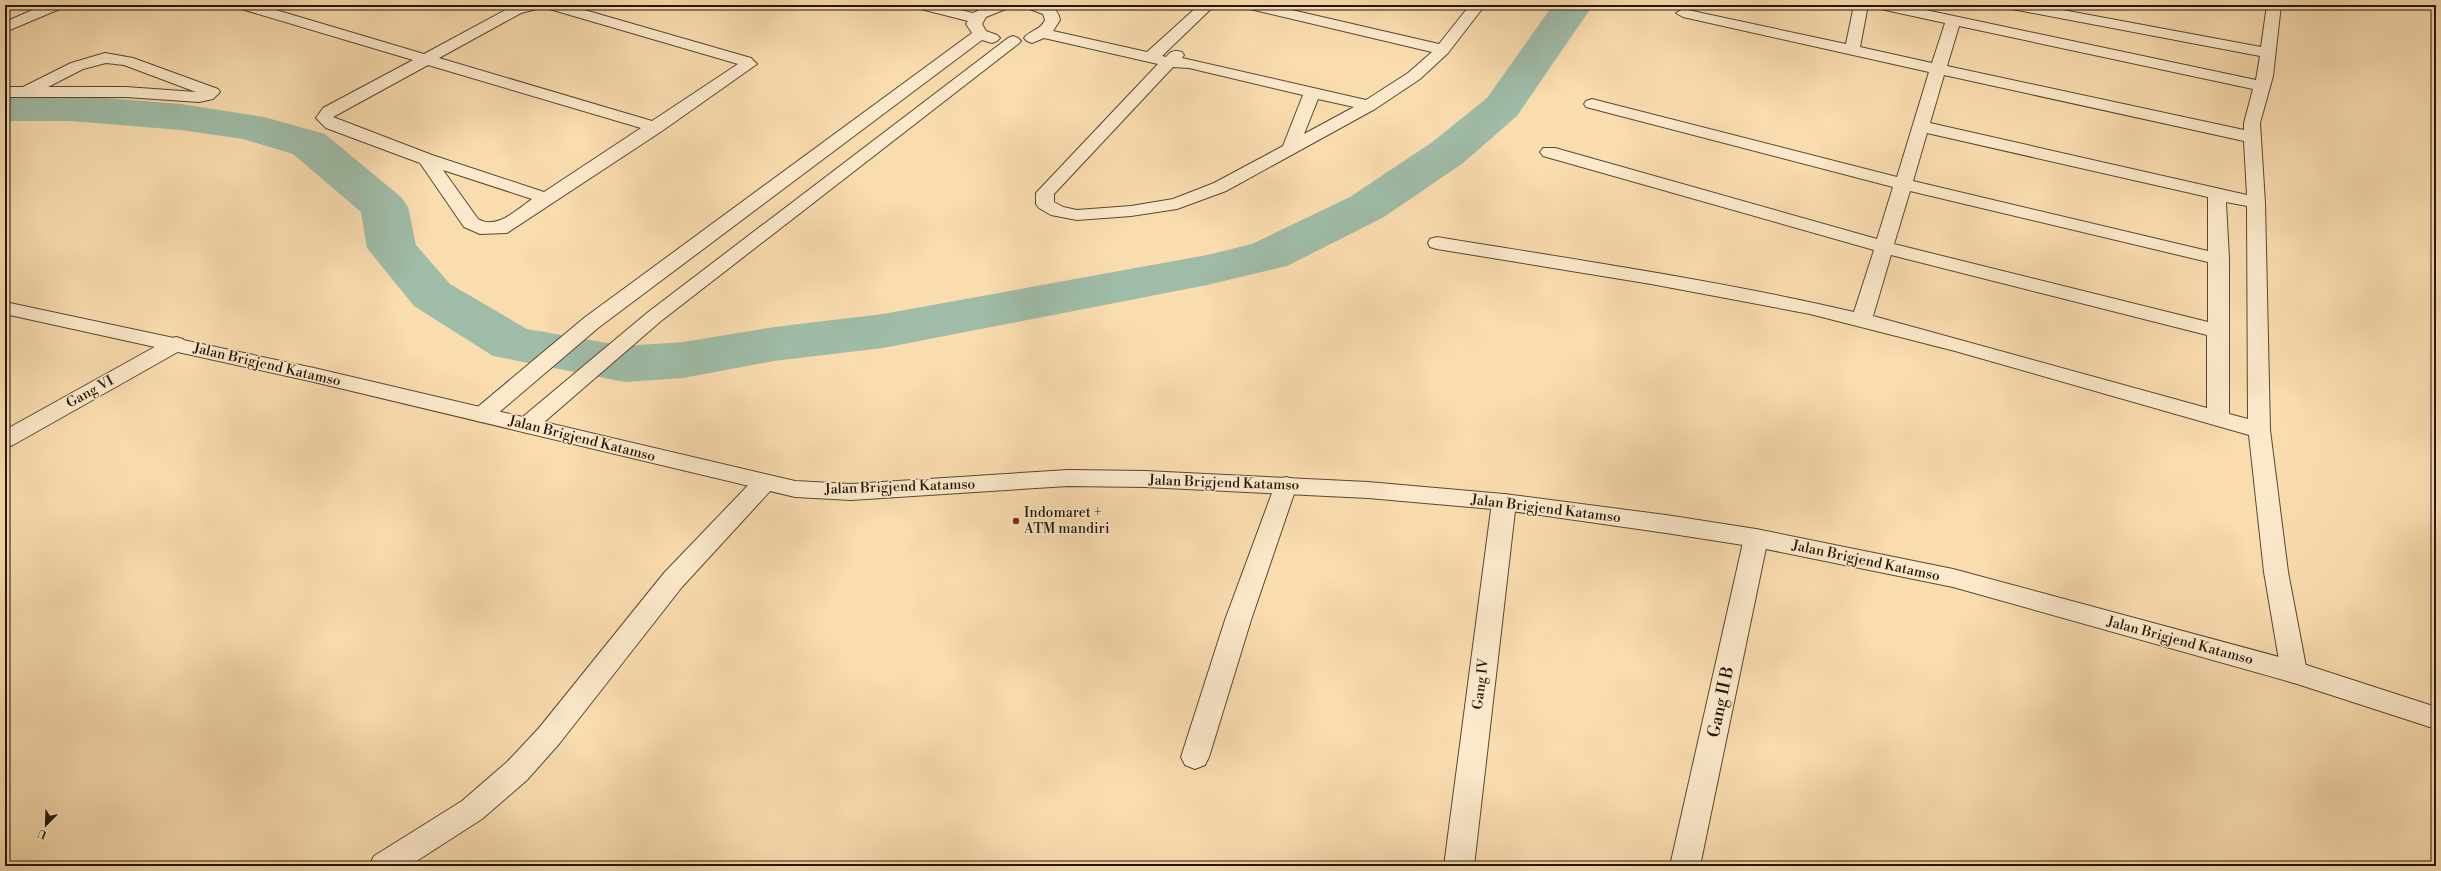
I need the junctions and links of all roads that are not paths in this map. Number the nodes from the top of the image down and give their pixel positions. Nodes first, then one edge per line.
1 (57, 5) edge
2 (243, 5) edge
3 (539, 5) edge
4 (552, 5) edge
5 (922, 5) edge
6 (1036, 5) edge
7 (1208, 5) edge
8 (1251, 5) edge
9 (1478, 5) edge
10 (1861, 5) edge
11 (1881, 5) edge
12 (2012, 5) edge
13 (2274, 5) edge
14 (518, 8) edge
15 (1683, 13) dead end
16 (987, 14) edge
17 (1953, 20) junction
18 (1053, 21) junction
19 (5, 27) edge
20 (1043, 33) junction
21 (1013, 41) junction
22 (1443, 50) junction
23 (1852, 50) junction
24 (2267, 53) junction
25 (1168, 57) junction
26 (427, 59) junction
27 (1937, 69) junction
28 (2262, 86) junction
29 (5, 92) edge
30 (26, 92) junction
31 (1312, 93) junction
32 (1592, 104) dead end
33 (1369, 106) junction
34 (656, 126) junction
35 (1920, 126) junction
36 (2251, 137) junction
37 (1290, 149) junction
38 (1549, 152) dead end
39 (426, 159) junction
40 (1903, 184) junction
41 (2217, 194) junction
42 (546, 198) junction
43 (2256, 203) junction
44 (1437, 243) dead end
45 (696, 245) junction
46 (1884, 247) junction
47 (732, 257) junction
48 (2219, 259) junction
49 (616, 305) junction
50 (5, 308) edge
51 (654, 317) junction
52 (1862, 320) junction
53 (2216, 331) junction
54 (176, 344) junction
55 (482, 415) junction
56 (2218, 419) junction
57 (527, 425) junction
58 (2259, 430) junction
59 (5, 440) edge
60 (764, 483) junction
61 (1286, 485) junction
62 (1504, 502) junction
63 (1756, 538) junction
64 (2294, 672) junction
65 (2436, 718) edge
66 (1195, 757) dead end
67 (384, 866) edge
68 (1458, 866) edge
69 (1685, 866) edge

1 - 19 street
2 - 26 street
3 - 14 street
4 - 34 street
5 - 16 street
6 - 18 street
7 - 25 street
8 - 22 street
9 - 22 street
10 - 23 street
11 - 17 street
12 - 24 street
13 - 24 street
14 - 26 street
15 - 23 street
16 - 21 street
16 - 45 street
17 - 27 street
17 - 28 street
18 - 20 street
18 - 25 street
20 - 21 street
20 - 25 street
21 - 47 street
22 - 33 street
23 - 27 street
24 - 28 street
25 - 31 street
25 - 37 street
26 - 34 street
26 - 39 street
27 - 35 street
27 - 36 street
28 - 36 street
29 - 30 street
30 - 30 street
31 - 33 street
31 - 37 street
32 - 40 street
33 - 37 street
34 - 42 street
35 - 40 street
35 - 41 street
36 - 43 street
38 - 46 street
39 - 42 street
39 - 42 street
40 - 46 street
40 - 48 street
41 - 43 street
41 - 48 street
43 - 58 street
44 - 52 street
45 - 47 street
45 - 49 street
46 - 52 street
46 - 53 street
47 - 51 street
48 - 53 street
49 - 51 street
49 - 55 street
50 - 54 street, Jalan Brigjend Katamso
51 - 57 street
52 - 56 street
53 - 56 street
54 - 55 street, Jalan Brigjend Katamso
54 - 59 street, Gang VI
55 - 57 street, Jalan Brigjend Katamso
56 - 58 street
57 - 60 street, Jalan Brigjend Katamso
58 - 64 street
60 - 61 street, Jalan Brigjend Katamso
60 - 67 street
61 - 62 street, Jalan Brigjend Katamso
61 - 66 street
62 - 63 street, Jalan Brigjend Katamso
62 - 68 street, Gang IV
63 - 64 street, Jalan Brigjend Katamso
63 - 69 street, Gang II B
64 - 65 street, Jalan Brigjend Katamso

